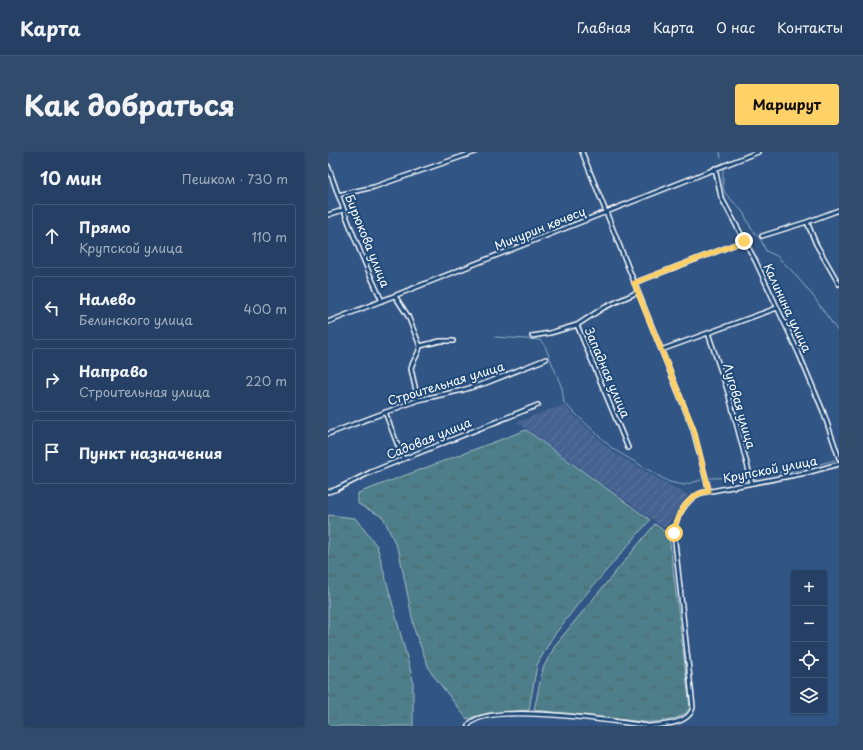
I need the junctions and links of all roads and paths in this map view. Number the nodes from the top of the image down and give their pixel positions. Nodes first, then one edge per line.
1 (475, 152) edge
2 (582, 152) edge
3 (758, 152) edge
4 (328, 166) edge
5 (715, 168) junction
6 (338, 195) junction
7 (343, 210) junction
8 (839, 210) edge
9 (606, 213) junction
10 (328, 215) edge
11 (807, 222) junction
12 (762, 236) dead end
13 (744, 241) junction
14 (634, 283) junction
15 (839, 284) edge
16 (638, 292) junction
17 (396, 296) junction
18 (382, 301) junction
19 (777, 308) junction
20 (328, 322) edge
21 (577, 325) junction
22 (708, 333) junction
23 (532, 336) dead end
24 (453, 341) dead end
25 (420, 346) junction
26 (661, 350) junction
27 (546, 359) dead end
28 (418, 400) junction
29 (538, 405) dead end
30 (385, 412) junction
31 (328, 434) edge
32 (628, 448) dead end
33 (839, 458) edge
34 (403, 459) junction
35 (839, 464) edge
36 (752, 483) junction
37 (709, 491) junction
38 (328, 492) edge
39 (468, 726) edge

1 - 6 street
2 - 9 street
3 - 5 street, Мичурин көчөсү
4 - 6 street, Бирюкова улица
5 - 9 street, Мичурин көчөсү
5 - 13 street, Калинина улица
6 - 7 street, Бирюкова улица
7 - 10 street
7 - 18 street, Бирюкова улица
8 - 11 street
9 - 14 street
9 - 17 street, Мичурин көчөсү
11 - 12 street
11 - 15 street
13 - 14 street
13 - 19 street, Калинина улица
14 - 16 street
16 - 21 street, Западная улица
16 - 26 street
17 - 18 street, Мичурин көчөсү
17 - 25 street
18 - 20 street, Мичурин көчөсү
19 - 22 street
19 - 33 street, Калинина улица
21 - 23 street
21 - 32 street, Западная улица
22 - 26 street
22 - 36 street, Луговая улица
24 - 25 street
25 - 28 street
26 - 37 street
27 - 28 street, Строительная улица
28 - 30 street, Строительная улица
29 - 34 street, Садовая улица
30 - 31 street, Строительная улица
30 - 34 street
34 - 38 street, Садовая улица
35 - 36 street, Крупской улица
36 - 37 street, Крупской улица
37 - 39 street, Крупской улица

